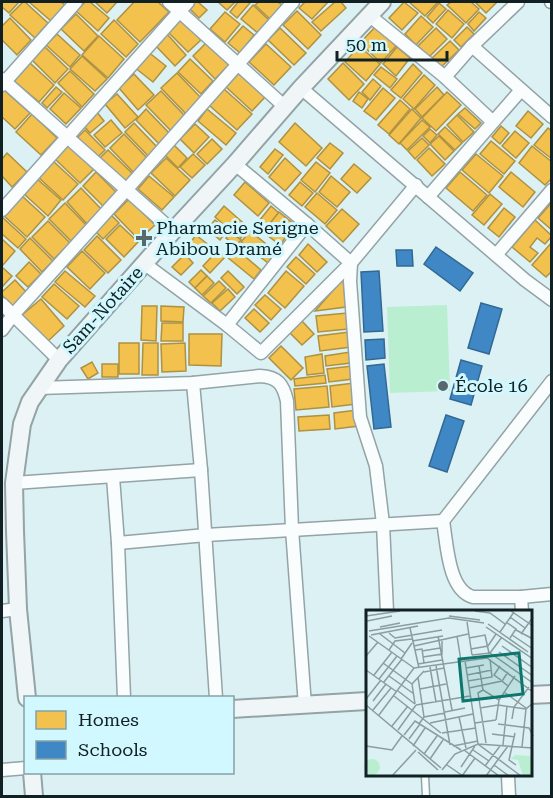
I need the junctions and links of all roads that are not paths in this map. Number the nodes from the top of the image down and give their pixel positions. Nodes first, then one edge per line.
1 (76, 2) edge
2 (169, 2) edge
3 (188, 2) edge
4 (293, 2) edge
5 (382, 2) edge
6 (518, 2) edge
7 (179, 12) junction
8 (370, 16) junction
9 (472, 46) junction
10 (238, 63) junction
11 (445, 77) junction
12 (2, 82) edge
13 (301, 88) junction
14 (521, 90) junction
15 (284, 106) junction
16 (552, 117) edge
17 (493, 122) junction
18 (67, 137) junction
19 (235, 164) junction
20 (416, 186) junction
21 (127, 189) junction
22 (552, 190) edge
23 (428, 197) junction
24 (2, 210) edge
25 (307, 224) junction
26 (173, 231) junction
27 (496, 255) junction
28 (351, 263) junction
29 (145, 264) junction
30 (552, 300) edge
31 (2, 304) edge
32 (13, 315) junction
33 (227, 325) junction
34 (2, 330) edge
35 (261, 353) junction
36 (59, 360) junction
37 (260, 376) junction
38 (552, 381) edge
39 (193, 383) junction
40 (39, 388) junction
41 (201, 470) junction
42 (113, 477) junction
43 (14, 483) junction
44 (443, 521) junction
45 (383, 524) junction
46 (292, 529) junction
47 (206, 535) junction
48 (118, 543) junction
49 (552, 594) edge
50 (521, 597) junction
51 (10, 610) edge
52 (387, 610) edge
53 (522, 610) edge
54 (552, 694) edge
55 (532, 695) edge
56 (27, 696) edge
57 (124, 696) edge
58 (216, 696) edge
59 (366, 701) edge
60 (305, 706) junction
61 (234, 709) edge
62 (24, 768) edge
63 (2, 770) edge
64 (32, 774) edge
65 (425, 777) edge
66 (507, 777) edge
67 (34, 796) edge
68 (426, 796) edge
69 (509, 796) edge

1 - 12 street
2 - 7 street
3 - 7 street
4 - 10 street
5 - 8 street, Sam-Notaire
6 - 9 street
7 - 10 street
7 - 18 street
8 - 11 street
8 - 13 street, Sam-Notaire
9 - 11 street
9 - 14 street
10 - 15 street
10 - 21 street
11 - 17 street
12 - 18 street
13 - 15 street, Sam-Notaire
13 - 20 street
14 - 16 street
14 - 17 street
15 - 19 street, Sam-Notaire
17 - 23 street
18 - 21 street
18 - 24 street
19 - 25 street
19 - 26 street, Sam-Notaire
20 - 23 street
20 - 28 street
21 - 26 street
21 - 32 street
22 - 27 street
23 - 27 street
25 - 28 street
25 - 33 street
26 - 29 street, Sam-Notaire
27 - 30 street
28 - 35 street
28 - 45 street
29 - 33 street
29 - 36 street, Sam-Notaire
31 - 32 street
32 - 34 street
32 - 36 street
33 - 35 street
35 - 37 street
36 - 40 street, Sam-Notaire
37 - 39 street
37 - 46 street
38 - 44 street
39 - 40 street
39 - 41 street
40 - 43 street, Sam-Notaire
41 - 42 street
41 - 47 street
42 - 43 street
42 - 48 street
43 - 51 street, Sam-Notaire
44 - 45 street
44 - 50 street
45 - 46 street
45 - 52 street
46 - 47 street
46 - 60 street
47 - 48 street
47 - 58 street
48 - 57 street
49 - 50 street
50 - 53 street
51 - 56 street, Sam-Notaire
54 - 55 street
59 - 60 street
60 - 61 street
62 - 63 street
64 - 67 street
65 - 68 lane
66 - 69 street

